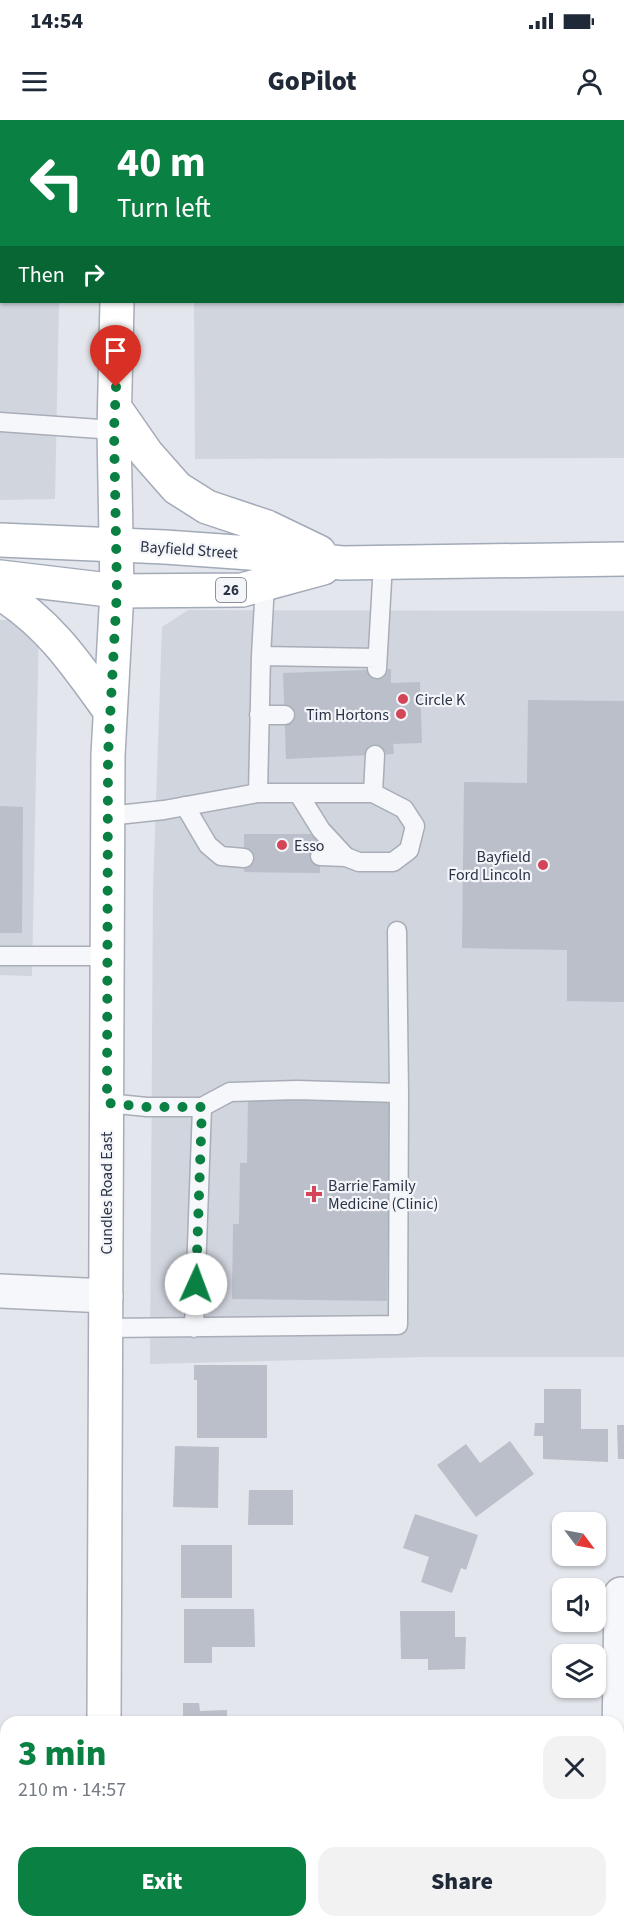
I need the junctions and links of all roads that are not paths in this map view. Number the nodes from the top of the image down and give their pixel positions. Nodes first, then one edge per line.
1 (117, 303) edge
2 (115, 419) junction
3 (0, 422) edge
4 (0, 540) edge
5 (115, 544) junction
6 (624, 560) edge
7 (342, 563) junction
8 (383, 563) junction
9 (0, 577) edge
10 (265, 584) junction
11 (117, 591) junction
12 (0, 593) edge
13 (261, 656) junction
14 (110, 711) junction
15 (259, 715) junction
16 (285, 715) dead end
17 (375, 755) dead end
18 (258, 793) junction
19 (298, 793) junction
20 (373, 793) junction
21 (185, 806) junction
22 (108, 816) junction
23 (320, 856) dead end
24 (346, 857) junction
25 (244, 858) dead end
26 (397, 932) dead end
27 (0, 956) edge
28 (107, 956) junction
29 (399, 1093) junction
30 (107, 1103) junction
31 (202, 1107) junction
32 (0, 1291) edge
33 (106, 1312) junction
34 (194, 1328) junction
35 (621, 1594) dead end
36 (104, 1716) edge
37 (619, 1716) edge

1 - 2 main road, Cundles Road East
2 - 3 lane
2 - 5 main road, Cundles Road East
2 - 7 main road
4 - 5 main road, Bayfield Street / 26
5 - 7 main road, Bayfield Street / 26
5 - 11 main road, Cundles Road East
6 - 8 main road, Bayfield Street / 26
7 - 8 main road, Bayfield Street / 26
7 - 10 main road, Bayfield Street / 26
8 - 13 lane
9 - 11 main road, Bayfield Street / 26
10 - 11 main road, Bayfield Street / 26
10 - 13 lane
11 - 14 main road, Cundles Road East
12 - 14 main road
13 - 15 lane
14 - 22 main road, Cundles Road East
15 - 16 lane
15 - 18 lane
17 - 20 lane
18 - 19 lane
18 - 21 lane
19 - 20 lane
19 - 24 lane
20 - 24 lane
21 - 22 lane
21 - 25 lane
22 - 28 main road, Cundles Road East
23 - 24 lane
26 - 29 lane
27 - 28 lane
28 - 30 main road, Cundles Road East
29 - 31 lane
29 - 34 lane
30 - 31 lane
30 - 33 main road, Cundles Road East
31 - 34 lane
32 - 33 street
33 - 34 lane
33 - 36 main road, Cundles Road East
35 - 37 street

